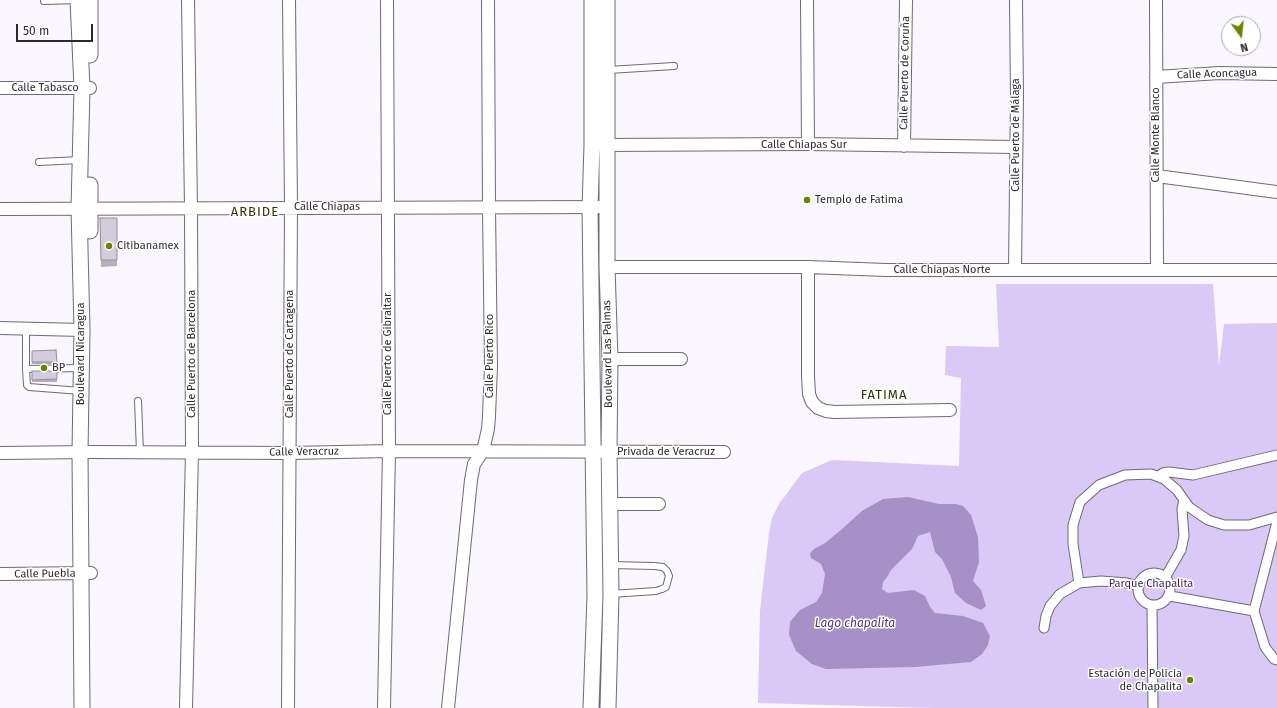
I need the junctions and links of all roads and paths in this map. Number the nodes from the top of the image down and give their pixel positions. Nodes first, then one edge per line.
1 (78, 0) edge
2 (90, 0) edge
3 (188, 0) edge
4 (290, 0) edge
5 (387, 0) edge
6 (488, 0) edge
7 (592, 0) edge
8 (607, 0) edge
9 (807, 0) edge
10 (906, 0) edge
11 (1016, 0) edge
12 (1156, 0) edge
13 (44, 1) dead end
14 (674, 66) dead end
15 (607, 70) junction
16 (1277, 74) edge
17 (1156, 77) junction
18 (0, 88) edge
19 (86, 88) junction
20 (808, 144) junction
21 (599, 145) junction
22 (904, 146) junction
23 (1016, 147) junction
24 (80, 160) junction
25 (39, 162) dead end
26 (1156, 176) junction
27 (1277, 192) edge
28 (291, 207) junction
29 (387, 207) junction
30 (607, 207) junction
31 (0, 208) edge
32 (84, 208) junction
33 (191, 208) junction
34 (489, 208) junction
35 (590, 208) junction
36 (607, 267) junction
37 (808, 267) junction
38 (1015, 270) junction
39 (1156, 270) junction
40 (1277, 270) edge
41 (0, 328) edge
42 (26, 328) junction
43 (82, 330) junction
44 (681, 359) dead end
45 (610, 360) junction
46 (26, 368) junction
47 (81, 368) junction
48 (81, 391) junction
49 (138, 401) dead end
50 (950, 410) dead end
51 (389, 451) junction
52 (483, 451) junction
53 (593, 451) junction
54 (85, 452) junction
55 (140, 452) junction
56 (192, 452) junction
57 (609, 452) junction
58 (724, 452) dead end
59 (0, 453) edge
60 (290, 453) junction
61 (1277, 455) edge
62 (1158, 476) junction
63 (1184, 500) junction
64 (610, 504) junction
65 (659, 504) dead end
66 (1277, 517) edge
67 (1277, 522) edge
68 (611, 565) junction
69 (86, 573) junction
70 (0, 574) edge
71 (1166, 576) junction
72 (1079, 583) junction
73 (1139, 586) junction
74 (611, 594) junction
75 (1170, 596) junction
76 (1152, 605) junction
77 (1254, 611) junction
78 (1044, 628) dead end
79 (1277, 660) edge
80 (82, 708) edge
81 (92, 708) edge
82 (186, 708) edge
83 (288, 708) edge
84 (384, 708) edge
85 (448, 708) edge
86 (591, 708) edge
87 (608, 708) edge
88 (1153, 708) edge

1 - 13 lane
1 - 19 street, Boulevard Nicaragua
2 - 19 street, Boulevard Nicaragua
3 - 33 street, Calle Puerto de Barcelona
4 - 28 street, Calle Puerto de Cartagena
5 - 29 street, Calle Puerto de Gibraltar
6 - 34 street, Calle Puerto Rico
7 - 21 street, Boulevard Las Palmas
8 - 15 street, Boulevard Las Palmas
9 - 20 street
10 - 22 street, Calle Puerto de Coruña
11 - 23 street, Calle Puerto de Málaga
12 - 17 street, Calle Monte Blanco
14 - 15 lane
15 - 21 street, Boulevard Las Palmas
16 - 17 street, Calle Aconcagua
17 - 26 street, Calle Monte Blanco
18 - 19 street, Calle Tabasco
19 - 24 street, Boulevard Nicaragua
19 - 32 street, Boulevard Nicaragua
20 - 21 street, Calle Chiapas Sur
20 - 22 street, Calle Chiapas Sur
21 - 30 street, Boulevard Las Palmas
21 - 35 street, Boulevard Las Palmas
22 - 23 street, Calle Chiapas Sur
23 - 38 street, Calle Puerto de Málaga
24 - 25 lane
24 - 32 street, Boulevard Nicaragua
26 - 27 street
26 - 39 street, Calle Monte Blanco
28 - 29 street, Calle Chiapas
28 - 33 street, Calle Chiapas
28 - 60 street, Calle Puerto de Cartagena
29 - 34 street, Calle Chiapas
29 - 51 street, Calle Puerto de Gibraltar
30 - 35 street, Calle Chiapas
30 - 36 street, Boulevard Las Palmas
31 - 32 street, Calle Chiapas
32 - 33 street, Calle Chiapas
32 - 43 street, Boulevard Nicaragua
32 - 54 street, Boulevard Nicaragua
33 - 56 street, Calle Puerto de Barcelona
34 - 35 street, Calle Chiapas
34 - 52 street, Calle Puerto Rico
35 - 53 street, Boulevard Las Palmas
36 - 37 street, Calle Chiapas Norte
36 - 45 street, Boulevard Las Palmas
37 - 38 street, Calle Chiapas Norte
37 - 50 street
38 - 39 street, Calle Chiapas Norte
39 - 40 street, Calle Chiapas Norte
41 - 42 street
42 - 43 street
42 - 46 lane
43 - 47 street, Boulevard Nicaragua
44 - 45 street
45 - 57 street, Boulevard Las Palmas
46 - 47 lane
46 - 48 lane
47 - 48 street, Boulevard Nicaragua
48 - 54 street, Boulevard Nicaragua
49 - 55 lane
51 - 52 street, Calle Veracruz
51 - 60 street, Calle Veracruz
51 - 84 street, Calle Puerto de Gibraltar
52 - 53 street, Calle Veracruz
52 - 85 street, Calle Puerto Rico
53 - 57 street, Calle Veracruz
53 - 86 street, Boulevard Las Palmas
54 - 55 street, Calle Veracruz
54 - 59 street, Calle Veracruz
54 - 69 street, Boulevard Nicaragua
55 - 56 street, Calle Veracruz
56 - 60 street, Calle Veracruz
56 - 82 street, Calle Puerto de Barcelona
57 - 58 street, Privada de Veracruz
57 - 64 street, Boulevard Las Palmas
60 - 83 street, Calle Puerto de Cartagena
61 - 62 street
62 - 63 street
62 - 72 street
63 - 66 street
63 - 71 street
64 - 65 street
64 - 68 street, Boulevard Las Palmas
67 - 77 street
68 - 74 street, Boulevard Las Palmas
68 - 74 lane
69 - 70 street, Calle Puebla
69 - 80 street, Boulevard Nicaragua
69 - 81 street, Boulevard Nicaragua
71 - 73 street
71 - 75 street
72 - 73 street
72 - 78 street
73 - 76 street
74 - 87 street, Boulevard Las Palmas
75 - 76 street
75 - 77 street
76 - 88 street
77 - 79 street

